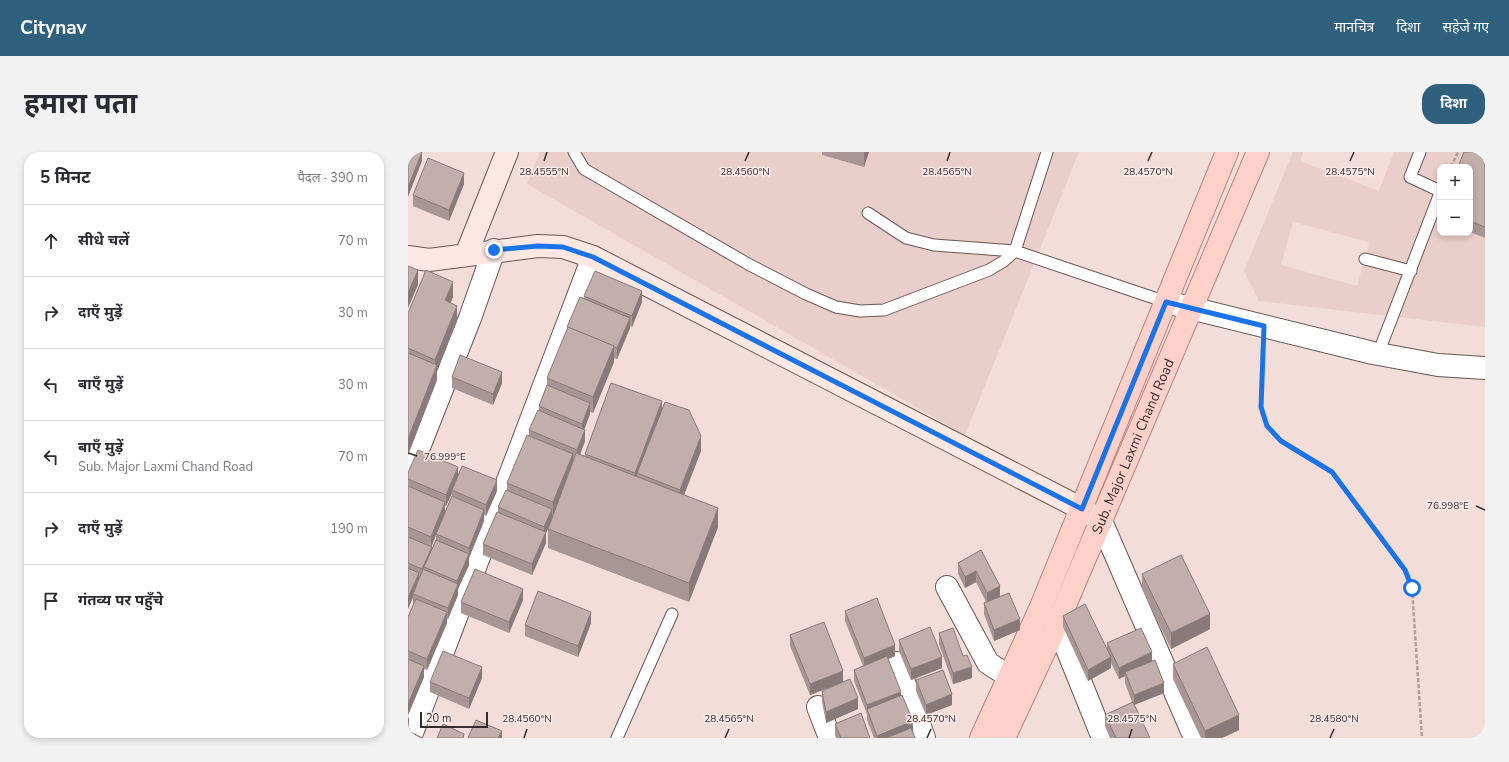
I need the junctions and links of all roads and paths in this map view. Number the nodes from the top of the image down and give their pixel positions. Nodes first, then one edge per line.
1 (507, 152) edge
2 (574, 152) edge
3 (1047, 152) edge
4 (1227, 152) edge
5 (1258, 152) edge
6 (1420, 152) edge
7 (1458, 152) edge
8 (1452, 164) edge
9 (1437, 190) edge
10 (1437, 200) edge
11 (868, 213) dead end
12 (494, 250) junction
13 (1015, 251) junction
14 (466, 255) junction
15 (408, 257) edge
16 (593, 257) junction
17 (1364, 259) dead end
18 (1411, 271) junction
19 (1166, 302) junction
20 (1191, 308) junction
21 (1264, 326) junction
22 (1378, 354) junction
23 (1485, 368) edge
24 (408, 475) edge
25 (1082, 509) junction
26 (1101, 520) junction
27 (947, 587) dead end
28 (672, 614) dead end
29 (1057, 624) junction
30 (897, 663) dead end
31 (1010, 677) junction
32 (818, 707) dead end
33 (1012, 733) edge
34 (410, 738) edge
35 (617, 738) edge
36 (830, 738) edge
37 (924, 738) edge
38 (981, 738) edge
39 (1103, 738) edge
40 (1195, 738) edge
41 (1422, 738) edge

1 - 14 street
2 - 13 lane
3 - 13 lane
4 - 19 main road, Sub. Major Laxmi Chand Road
5 - 20 main road, Sub. Major Laxmi Chand Road
6 - 9 lane
7 - 8 path
10 - 18 lane
11 - 13 lane
12 - 14 street
12 - 16 street
12 - 24 street
13 - 19 lane
14 - 15 street
16 - 25 street
16 - 34 street
17 - 18 lane
18 - 22 lane
19 - 20 street
19 - 25 main road, Sub. Major Laxmi Chand Road
20 - 21 street
20 - 26 main road, Sub. Major Laxmi Chand Road
21 - 22 street
21 - 41 path
22 - 23 street
25 - 26 street
25 - 31 main road, Sub. Major Laxmi Chand Road
26 - 29 main road, Sub. Major Laxmi Chand Road
26 - 40 street
27 - 31 street
28 - 35 lane
29 - 33 main road, Sub. Major Laxmi Chand Road
29 - 39 street
30 - 37 street
31 - 38 main road, Sub. Major Laxmi Chand Road
32 - 36 street

